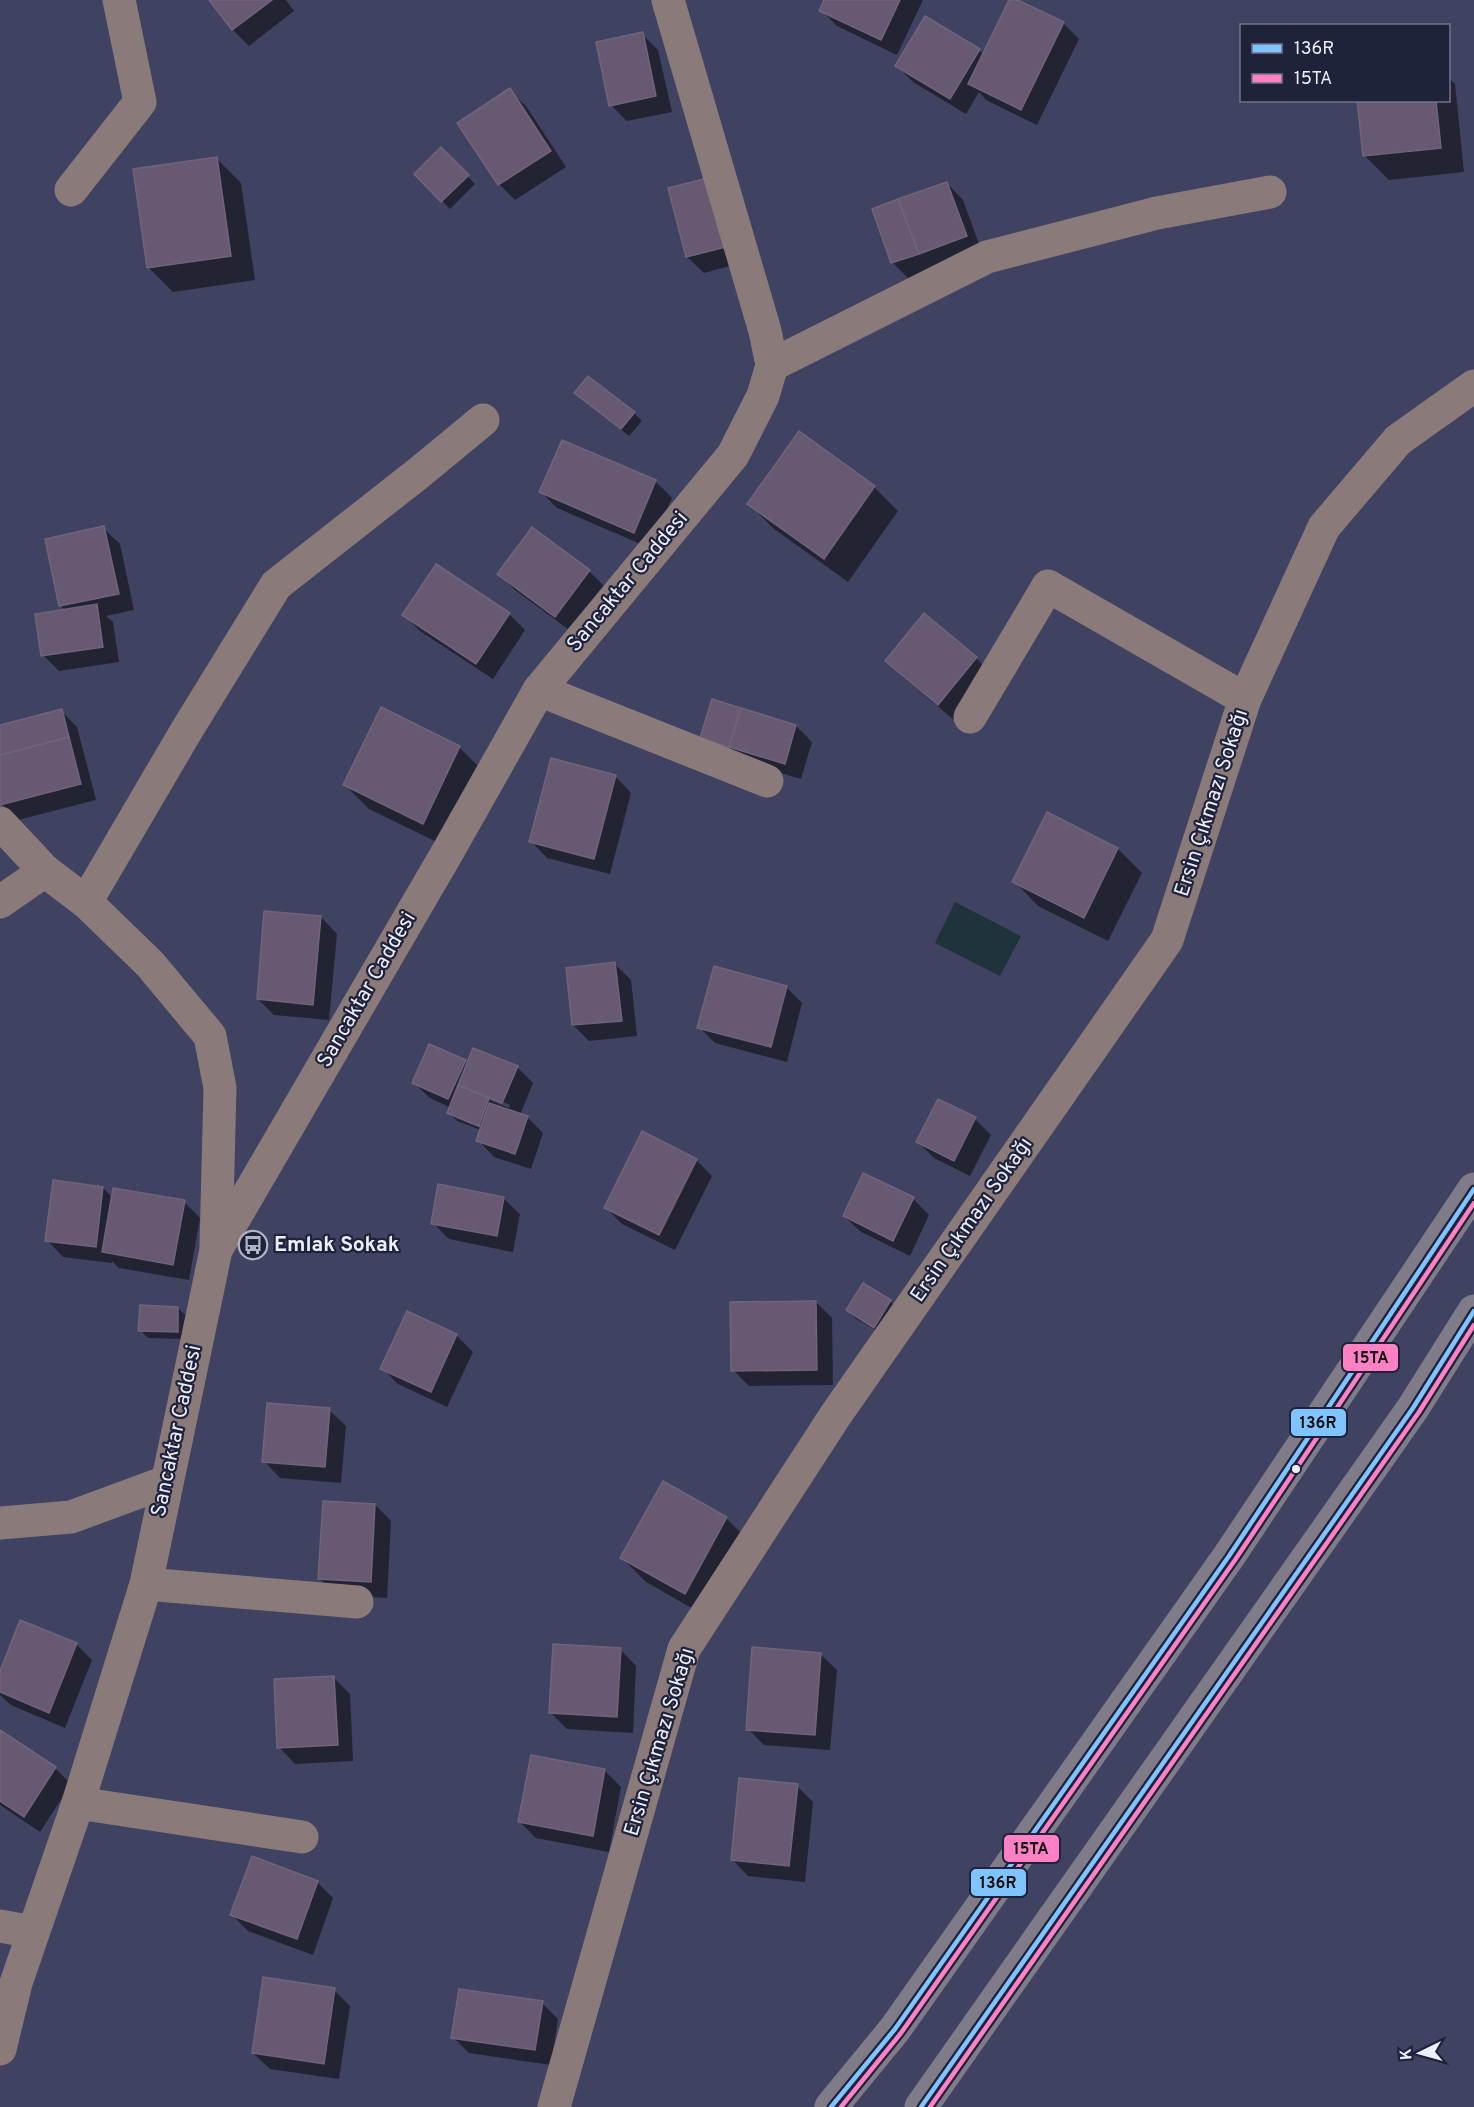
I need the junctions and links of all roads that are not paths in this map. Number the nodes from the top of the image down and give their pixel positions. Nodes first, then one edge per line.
1 (119, 0) edge
2 (668, 0) edge
3 (71, 190) dead end
4 (1270, 192) dead end
5 (772, 364) junction
6 (1474, 386) edge
7 (483, 420) dead end
8 (539, 690) junction
9 (1245, 699) junction
10 (970, 717) dead end
11 (767, 781) dead end
12 (0, 823) edge
13 (45, 871) junction
14 (0, 902) edge
15 (86, 902) junction
16 (1474, 1188) edge
17 (216, 1250) junction
18 (1474, 1311) edge
19 (166, 1482) junction
20 (0, 1523) edge
21 (146, 1584) junction
22 (357, 1602) dead end
23 (78, 1803) junction
24 (302, 1837) dead end
25 (0, 1926) edge
26 (33, 1932) junction
27 (0, 2049) edge
28 (554, 2107) edge
29 (831, 2107) edge
30 (921, 2107) edge

1 - 3 street
2 - 5 street, Sancaktar Caddesi
4 - 5 street
5 - 8 street, Sancaktar Caddesi
6 - 9 street, Ersin Çıkmazı Sokağı
7 - 15 street
8 - 11 street
8 - 17 street, Sancaktar Caddesi
9 - 10 street
9 - 28 street, Ersin Çıkmazı Sokağı
12 - 13 street
13 - 14 street
13 - 15 street
15 - 17 street
16 - 29 highway
17 - 19 street, Sancaktar Caddesi
18 - 30 highway
19 - 20 street
19 - 21 street, Sancaktar Caddesi
21 - 22 street
21 - 23 street, Sancaktar Caddesi
23 - 24 street
23 - 26 street, Sancaktar Caddesi
25 - 26 street
26 - 27 street, Sancaktar Caddesi

